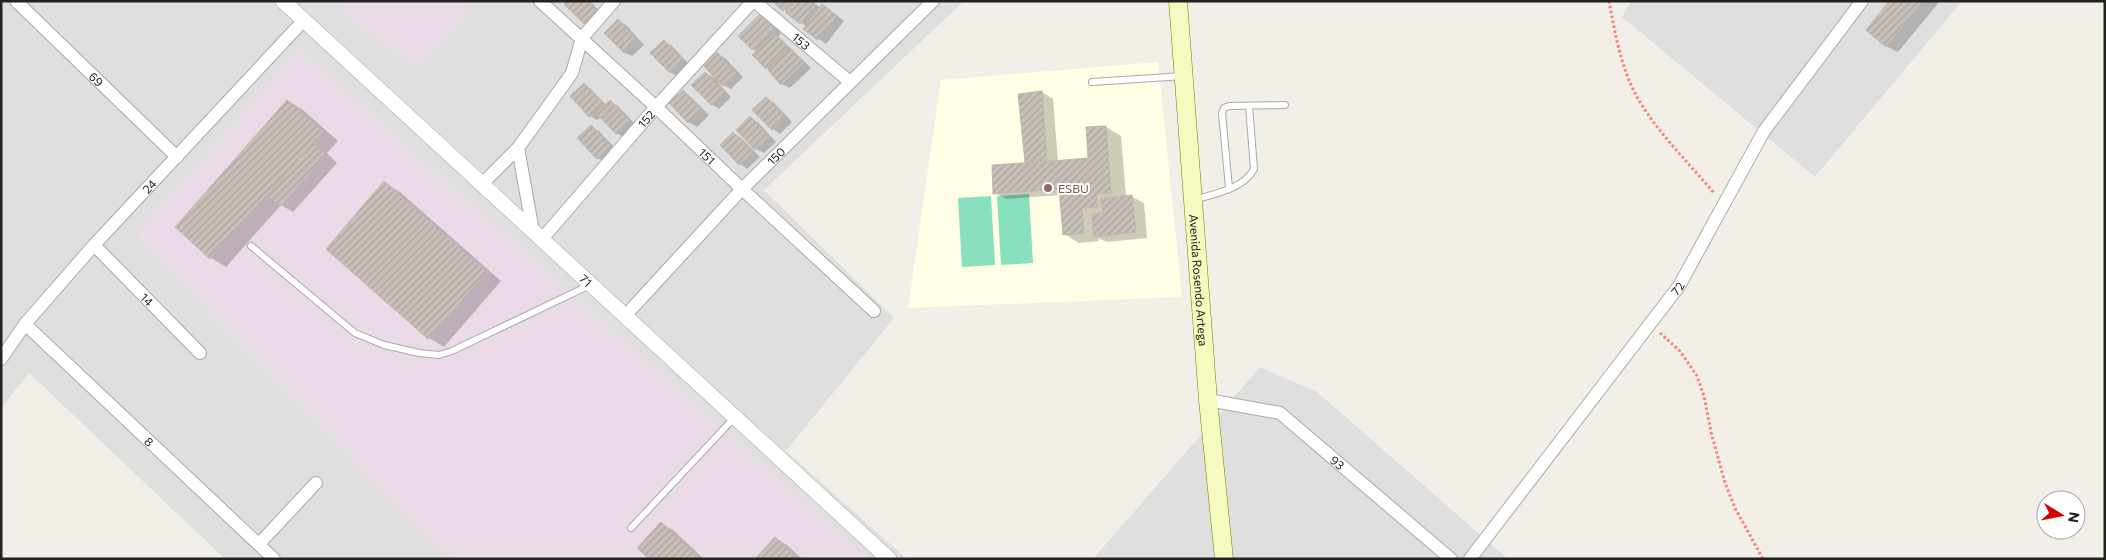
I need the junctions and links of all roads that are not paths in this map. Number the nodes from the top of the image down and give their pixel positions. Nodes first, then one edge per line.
1 (16, 1) edge
2 (284, 1) edge
3 (540, 1) edge
4 (614, 1) edge
5 (753, 1) edge
6 (933, 1) edge
7 (1178, 1) edge
8 (1862, 1) edge
9 (304, 20) junction
10 (582, 38) junction
11 (1184, 76) junction
12 (850, 82) junction
13 (1092, 82) dead end
14 (1285, 105) dead end
15 (656, 106) junction
16 (1249, 106) junction
17 (518, 148) junction
18 (176, 157) junction
19 (482, 184) junction
20 (1229, 188) junction
21 (742, 189) junction
22 (1193, 200) junction
23 (538, 235) junction
24 (94, 246) junction
25 (251, 246) dead end
26 (591, 284) junction
27 (874, 311) dead end
28 (625, 316) junction
29 (25, 324) junction
30 (200, 353) dead end
31 (1, 359) edge
32 (1208, 400) junction
33 (734, 417) junction
34 (316, 483) dead end
35 (631, 528) dead end
36 (259, 544) junction
37 (274, 559) edge
38 (889, 559) edge
39 (1224, 559) edge
40 (1451, 559) edge
41 (1470, 559) edge

1 - 18 street, 69
2 - 9 street, 71
3 - 10 street, 151
4 - 10 street
5 - 12 street, 153
5 - 15 street, 152
6 - 12 street, 150
7 - 11 main road, Avenida Rosendo Artega
8 - 41 street, 72
9 - 18 street, 24
9 - 19 street, 71
10 - 15 street, 151
10 - 17 street
11 - 13 lane
11 - 22 main road, Avenida Rosendo Artega
12 - 21 street, 150
14 - 16 lane
15 - 21 street, 151
15 - 23 street, 152
16 - 20 lane
16 - 20 lane
17 - 19 street
17 - 23 street
18 - 24 street, 24
19 - 23 street, 71
20 - 22 lane
21 - 27 street, 151
21 - 28 street, 150
22 - 32 main road, Avenida Rosendo Artega
23 - 26 street, 71
24 - 29 street, 24
24 - 30 street, 14
25 - 26 lane
26 - 28 street, 71
28 - 33 street, 71
29 - 31 street, 24
29 - 36 street, 8
32 - 39 main road, Avenida Rosendo Artega
32 - 40 street, 93
33 - 35 lane
33 - 38 street, 71
34 - 36 street
36 - 37 street, 8

